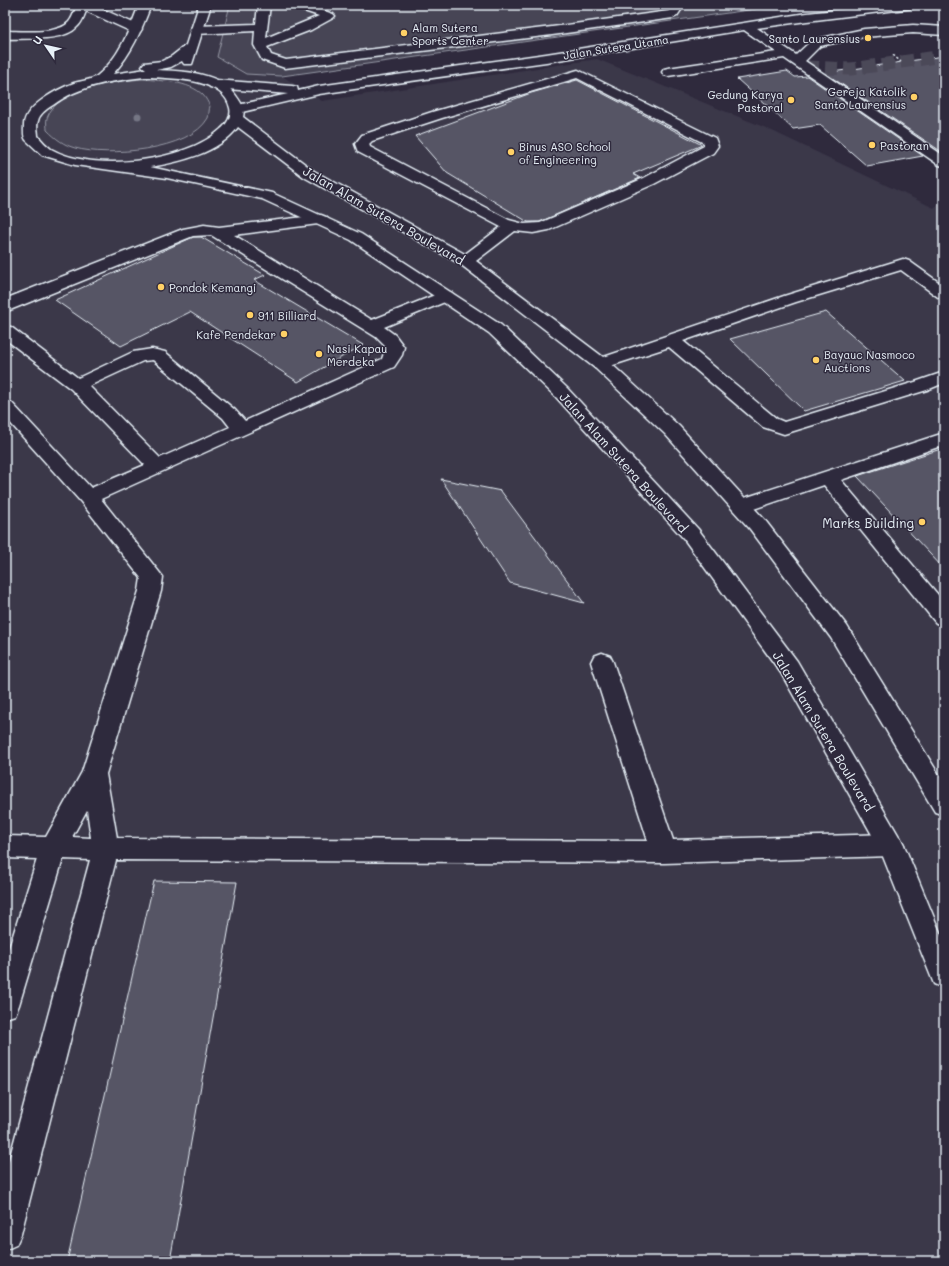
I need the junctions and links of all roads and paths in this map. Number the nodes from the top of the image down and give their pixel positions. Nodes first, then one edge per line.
1 (83, 5) edge
2 (145, 5) edge
3 (205, 5) edge
4 (264, 5) edge
5 (296, 5) edge
6 (676, 5) edge
7 (914, 11) edge
8 (746, 26) junction
9 (261, 27) junction
10 (136, 30) junction
11 (196, 30) junction
12 (552, 31) junction
13 (944, 31) edge
14 (5, 35) edge
15 (129, 42) junction
16 (260, 45) junction
17 (191, 47) junction
18 (568, 54) junction
19 (786, 54) junction
20 (546, 58) junction
21 (798, 61) junction
22 (668, 72) dead end
23 (578, 74) junction
24 (184, 75) junction
25 (101, 79) junction
26 (215, 84) junction
27 (319, 90) junction
28 (237, 114) junction
29 (944, 162) edge
30 (112, 166) junction
31 (321, 220) junction
32 (512, 226) junction
33 (219, 232) junction
34 (466, 261) junction
35 (944, 294) edge
36 (451, 300) junction
37 (5, 306) edge
38 (377, 330) junction
39 (5, 331) edge
40 (670, 339) junction
41 (601, 364) junction
42 (944, 377) edge
43 (77, 385) junction
44 (5, 406) edge
45 (242, 429) junction
46 (944, 439) edge
47 (158, 467) junction
48 (828, 477) junction
49 (88, 497) junction
50 (742, 506) junction
51 (944, 617) edge
52 (602, 662) dead end
53 (94, 774) junction
54 (944, 805) edge
55 (891, 845) junction
56 (5, 847) edge
57 (54, 847) junction
58 (106, 849) junction
59 (664, 852) junction
60 (944, 975) edge
61 (5, 1005) edge
62 (5, 1234) edge

1 - 10 main road
1 - 14 main road
2 - 10 main road
3 - 11 main road
4 - 9 main road
5 - 16 main road
6 - 12 main road
7 - 8 main road, Jalan Sutera Utama
7 - 13 main road
8 - 18 main road, Jalan Sutera Utama
8 - 19 main road
9 - 11 main road
9 - 16 main road
10 - 15 main road
11 - 17 main road
12 - 16 main road
12 - 18 main road
13 - 21 main road
15 - 17 main road
15 - 25 main road
17 - 24 main road
18 - 20 main road, Jalan Sutera Utama
19 - 21 main road
19 - 22 main road
20 - 23 main road
20 - 27 main road, Jalan Sutera Utama
21 - 29 main road
23 - 32 main road
23 - 32 main road
24 - 25 main road
24 - 26 main road
25 - 30 main road
26 - 27 main road, Jalan Sutera Utama
26 - 28 main road, Jalan Alam Sutera Boulevard
27 - 28 main road, Jalan Sutera Utama
28 - 30 main road
28 - 34 main road, Jalan Alam Sutera Boulevard
30 - 31 main road, Jalan Alam Sutera Boulevard
31 - 33 main road
31 - 36 main road, Jalan Alam Sutera Boulevard
32 - 34 main road
33 - 37 main road
33 - 38 main road
34 - 41 main road, Jalan Alam Sutera Boulevard
35 - 40 main road
36 - 38 main road
36 - 55 main road, Jalan Alam Sutera Boulevard
38 - 45 main road
39 - 43 main road
40 - 41 main road
40 - 42 main road
41 - 50 main road, Jalan Alam Sutera Boulevard
43 - 45 main road
43 - 47 main road
44 - 49 main road
45 - 47 main road
46 - 48 main road
47 - 49 main road
48 - 50 main road
48 - 51 main road
49 - 53 main road
50 - 54 main road, Jalan Alam Sutera Boulevard
52 - 59 main road
53 - 57 main road
53 - 58 main road
55 - 59 main road
55 - 60 main road, Jalan Alam Sutera Boulevard
56 - 57 main road
57 - 58 main road
57 - 61 main road
58 - 59 main road
58 - 62 main road

